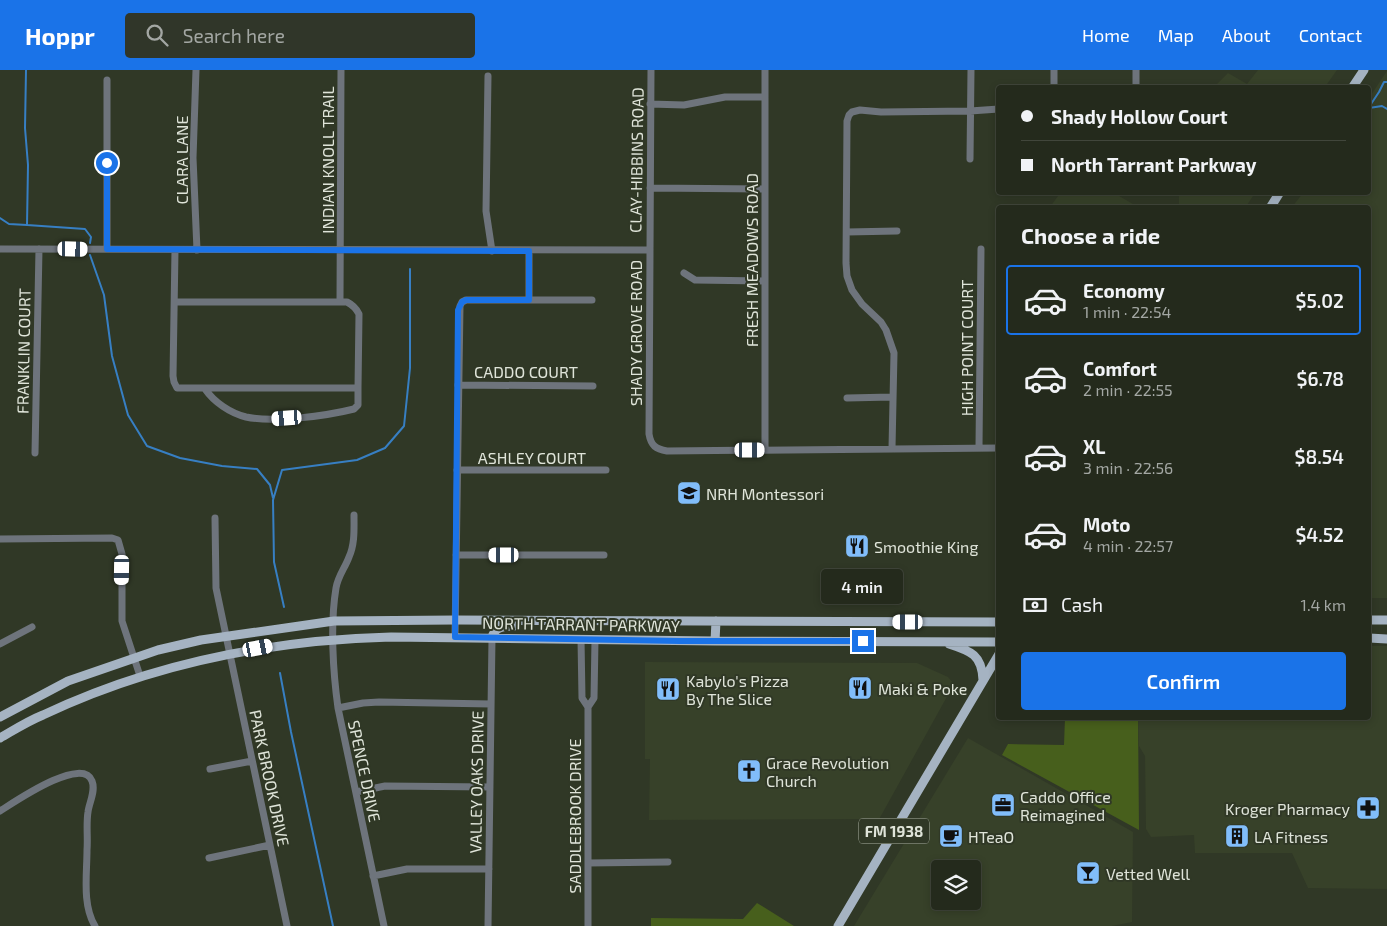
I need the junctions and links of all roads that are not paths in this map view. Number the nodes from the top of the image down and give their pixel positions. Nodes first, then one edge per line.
1 (196, 70) edge
2 (341, 70) edge
3 (651, 70) edge
4 (765, 70) edge
5 (971, 70) edge
6 (1054, 70) edge
7 (1136, 70) edge
8 (1364, 70) edge
9 (488, 76) dead end
10 (107, 80) dead end
11 (1054, 85) edge
12 (1136, 85) edge
13 (1354, 85) edge
14 (765, 97) junction
15 (650, 104) junction
16 (996, 109) edge
17 (970, 111) junction
18 (970, 159) dead end
19 (650, 188) junction
20 (765, 189) junction
21 (897, 231) dead end
22 (847, 232) junction
23 (0, 248) edge
24 (39, 249) junction
25 (107, 249) junction
26 (176, 250) junction
27 (197, 250) junction
28 (340, 250) junction
29 (649, 250) junction
30 (981, 250) dead end
31 (492, 251) junction
32 (529, 251) junction
33 (684, 273) dead end
34 (765, 281) junction
35 (529, 300) junction
36 (592, 300) dead end
37 (175, 302) junction
38 (340, 302) junction
39 (458, 385) junction
40 (593, 386) dead end
41 (358, 388) junction
42 (205, 389) junction
43 (892, 397) junction
44 (847, 398) dead end
45 (892, 448) junction
46 (979, 448) junction
47 (996, 448) edge
48 (764, 450) junction
49 (35, 453) dead end
50 (457, 470) junction
51 (606, 470) dead end
52 (354, 515) dead end
53 (215, 518) dead end
54 (0, 539) edge
55 (456, 555) junction
56 (604, 556) dead end
57 (455, 620) junction
58 (1371, 620) edge
59 (1387, 620) edge
60 (334, 621) junction
61 (556, 621) junction
62 (716, 621) junction
63 (996, 622) edge
64 (32, 627) dead end
65 (227, 636) junction
66 (455, 637) junction
67 (492, 638) junction
68 (1371, 638) edge
69 (333, 639) junction
70 (581, 639) junction
71 (1387, 639) edge
72 (596, 640) junction
73 (715, 641) junction
74 (939, 641) junction
75 (996, 642) edge
76 (0, 644) edge
77 (230, 653) junction
78 (133, 658) junction
79 (996, 659) edge
80 (140, 676) junction
81 (582, 680) junction
82 (595, 680) junction
83 (983, 680) junction
84 (491, 704) junction
85 (588, 707) junction
86 (338, 708) junction
87 (0, 717) edge
88 (0, 738) edge
89 (252, 761) junction
90 (210, 769) dead end
91 (490, 787) junction
92 (356, 792) junction
93 (0, 811) edge
94 (270, 846) junction
95 (209, 858) dead end
96 (668, 862) dead end
97 (588, 863) junction
98 (489, 869) junction
99 (373, 876) junction
100 (95, 926) edge
101 (287, 926) edge
102 (384, 926) edge
103 (488, 926) edge
104 (588, 926) edge
105 (838, 926) edge

1 - 27 street, CLARA LANE
2 - 28 street, INDIAN KNOLL TRAIL
3 - 15 street, CLAY-HIBBINS ROAD
4 - 14 street, FRESH MEADOWS ROAD
5 - 17 street
6 - 11 street
7 - 12 street
8 - 13 main road
9 - 31 street
10 - 25 street
14 - 15 street
14 - 20 street, FRESH MEADOWS ROAD
15 - 19 street, CLAY-HIBBINS ROAD
16 - 17 street
17 - 18 street
17 - 22 street
19 - 20 street
19 - 29 street, CLAY-HIBBINS ROAD
20 - 34 street, FRESH MEADOWS ROAD
21 - 22 street
22 - 43 street
23 - 24 street, SHADY GROVE ROAD
24 - 25 street, SHADY GROVE ROAD
24 - 49 street, FRANKLIN COURT
25 - 26 street, SHADY GROVE ROAD
26 - 27 street, SHADY GROVE ROAD
26 - 37 street
27 - 28 street, SHADY GROVE ROAD
28 - 31 street, SHADY GROVE ROAD
28 - 38 street, INDIAN KNOLL TRAIL
29 - 32 street, SHADY GROVE ROAD
29 - 48 street, SHADY GROVE ROAD
30 - 46 street, HIGH POINT COURT
31 - 32 street, SHADY GROVE ROAD
32 - 35 street
33 - 34 street
34 - 48 street, FRESH MEADOWS ROAD
35 - 36 street
35 - 39 street
37 - 38 street
37 - 42 street
38 - 41 street
39 - 40 street, CADDO COURT
39 - 50 street
41 - 42 street
41 - 42 street
43 - 44 street
43 - 45 street
45 - 46 street, SHADY GROVE ROAD
45 - 48 street, SHADY GROVE ROAD
46 - 47 street, SHADY GROVE ROAD
50 - 51 street, ASHLEY COURT
50 - 55 street
52 - 60 street, SPENCE DRIVE
53 - 65 street, PARK BROOK DRIVE
54 - 78 street
55 - 56 street
55 - 57 street
57 - 60 main road, NORTH TARRANT PARKWAY
57 - 61 main road, NORTH TARRANT PARKWAY
57 - 66 street
58 - 59 main road
60 - 65 main road, NORTH TARRANT PARKWAY
60 - 69 street, SPENCE DRIVE
61 - 62 main road, NORTH TARRANT PARKWAY
61 - 67 main road
62 - 63 main road, NORTH TARRANT PARKWAY
62 - 73 main road
64 - 76 street
65 - 77 street, PARK BROOK DRIVE
65 - 78 main road, NORTH TARRANT PARKWAY
66 - 67 main road, NORTH TARRANT PARKWAY
66 - 69 main road, NORTH TARRANT PARKWAY
67 - 70 main road, NORTH TARRANT PARKWAY
67 - 84 street, VALLEY OAKS DRIVE
68 - 71 main road
69 - 77 main road, NORTH TARRANT PARKWAY
69 - 86 street, SPENCE DRIVE
70 - 72 main road, NORTH TARRANT PARKWAY
70 - 81 street, SADDLEBROOK DRIVE
72 - 73 main road, NORTH TARRANT PARKWAY
72 - 82 street, SADDLEBROOK DRIVE
73 - 74 main road, NORTH TARRANT PARKWAY
74 - 75 main road, NORTH TARRANT PARKWAY
74 - 83 main road
77 - 80 main road, NORTH TARRANT PARKWAY
77 - 89 street, PARK BROOK DRIVE
78 - 80 street
78 - 87 main road, NORTH TARRANT PARKWAY
79 - 83 main road, FM 1938
80 - 88 main road, NORTH TARRANT PARKWAY
81 - 82 street
81 - 85 street, SADDLEBROOK DRIVE
82 - 85 street, SADDLEBROOK DRIVE
83 - 105 main road, FM 1938
84 - 86 street
84 - 91 street, VALLEY OAKS DRIVE
85 - 97 street, SADDLEBROOK DRIVE
86 - 92 street, SPENCE DRIVE
89 - 90 street
89 - 94 street, PARK BROOK DRIVE
91 - 92 street
91 - 98 street, VALLEY OAKS DRIVE
92 - 99 street, SPENCE DRIVE
93 - 100 street
94 - 95 street
94 - 101 street, PARK BROOK DRIVE
96 - 97 street
97 - 104 street, SADDLEBROOK DRIVE
98 - 99 street
98 - 103 street, VALLEY OAKS DRIVE
99 - 102 street, SPENCE DRIVE

